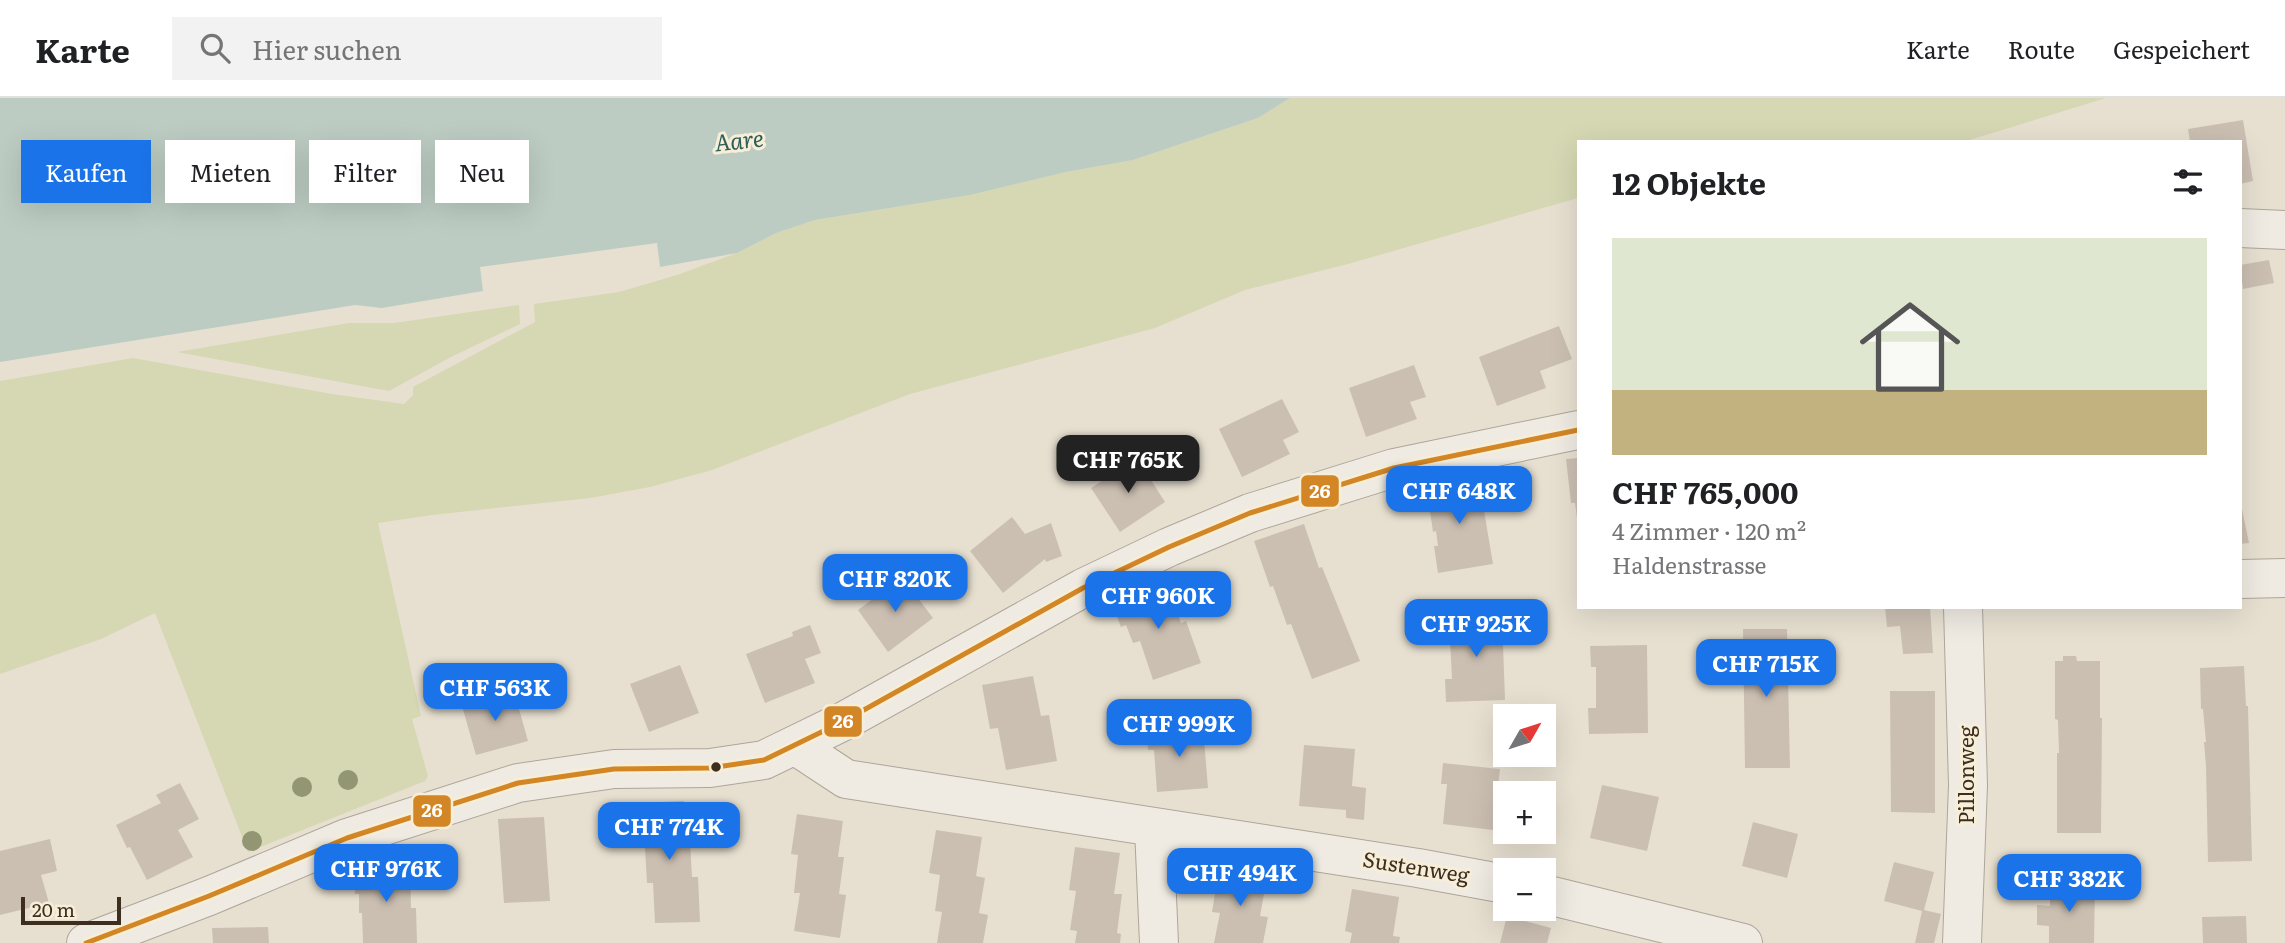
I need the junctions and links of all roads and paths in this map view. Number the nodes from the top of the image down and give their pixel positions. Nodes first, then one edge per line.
1 (2242, 228) edge
2 (2285, 230) edge
3 (1577, 430) edge
4 (2285, 578) edge
5 (2242, 579) edge
6 (1963, 609) edge
7 (796, 746) junction
8 (1154, 828) junction
9 (1493, 882) edge
10 (1556, 897) edge
11 (86, 943) edge
12 (1159, 943) edge
13 (1743, 943) edge
14 (1962, 943) edge

1 - 2 street
3 - 7 street
4 - 5 street
6 - 14 street, Pillonweg
7 - 8 street, Sustenweg
7 - 11 street
8 - 9 street, Sustenweg
8 - 12 street
10 - 13 street

